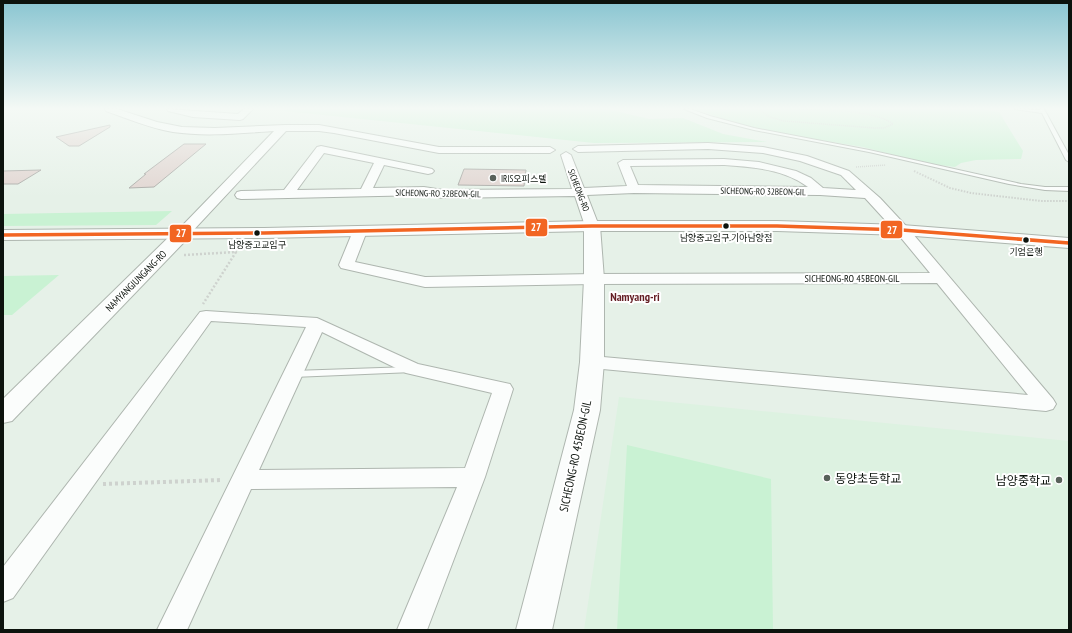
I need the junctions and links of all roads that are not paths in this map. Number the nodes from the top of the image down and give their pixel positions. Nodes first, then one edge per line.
1 (272, 139) edge
2 (379, 139) edge
3 (803, 139) edge
4 (1058, 139) edge
5 (568, 148) junction
6 (439, 150) junction
7 (1069, 160) edge
8 (380, 161) junction
9 (428, 171) junction
10 (634, 189) junction
11 (1069, 189) edge
12 (579, 191) junction
13 (820, 191) junction
14 (424, 192) junction
15 (365, 193) junction
16 (288, 194) junction
17 (867, 194) junction
18 (241, 195) dead end
19 (592, 226) junction
20 (902, 230) junction
21 (360, 231) junction
22 (183, 233) junction
23 (3, 235) edge
24 (1069, 243) edge
25 (942, 278) junction
26 (594, 279) junction
27 (317, 323) junction
28 (592, 362) junction
29 (413, 370) junction
30 (292, 374) junction
31 (3, 414) edge
32 (473, 477) junction
33 (243, 480) junction
34 (3, 589) edge
35 (172, 630) edge
36 (412, 630) edge
37 (534, 630) edge

1 - 22 street, NAMYANGJUNGANG-RO
2 - 6 street
3 - 11 lane
4 - 7 lane
5 - 6 street
5 - 12 street, SICHEONG-RO
5 - 17 street
6 - 9 street
8 - 9 street
8 - 15 street
8 - 16 street
9 - 14 street
10 - 12 street, SICHEONG-RO 32BEON-GIL
10 - 13 street, SICHEONG-RO 32BEON-GIL
10 - 13 street, SICHEONG-RO 32BEON-GIL
12 - 14 street, SICHEONG-RO 32BEON-GIL
12 - 19 street, SICHEONG-RO
13 - 17 street, SICHEONG-RO 32BEON-GIL
14 - 15 street, SICHEONG-RO 32BEON-GIL
15 - 16 street, SICHEONG-RO 32BEON-GIL
16 - 18 street, SICHEONG-RO 32BEON-GIL
17 - 20 street
19 - 20 main road, SICHEONG-RO
19 - 21 main road, SICHEONG-RO
19 - 26 street, SICHEONG-RO 45BEON-GIL
20 - 24 main road, SICHEONG-RO
20 - 25 street
21 - 22 main road, SICHEONG-RO
21 - 26 street, SICHEONG-RO 45BEON-GIL
22 - 23 main road, SICHEONG-RO
22 - 31 street, NAMYANGJUNGANG-RO
25 - 26 street, SICHEONG-RO 45BEON-GIL
25 - 28 street
26 - 28 street, SICHEONG-RO 45BEON-GIL
27 - 29 street
27 - 30 street
27 - 34 street
28 - 37 street, SICHEONG-RO 45BEON-GIL
29 - 30 lane
29 - 32 street
30 - 33 street
32 - 33 street
32 - 36 street
33 - 35 street

